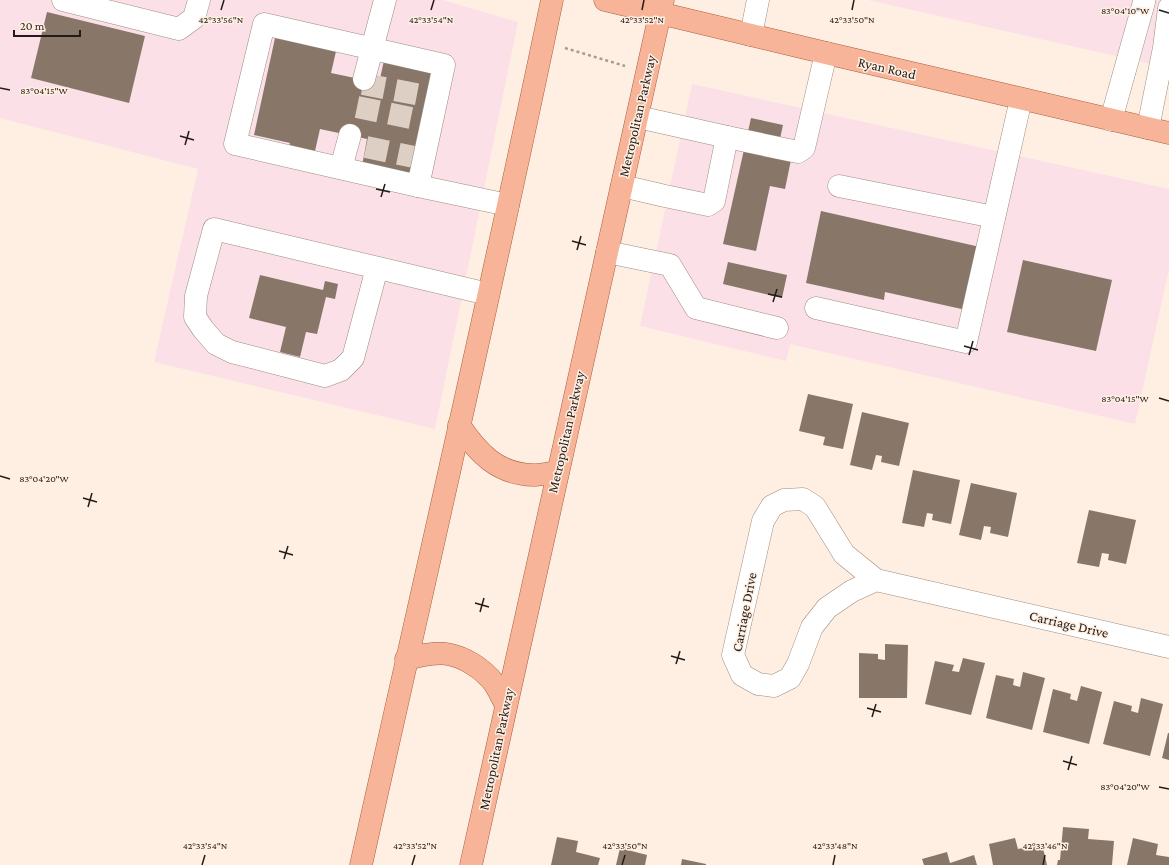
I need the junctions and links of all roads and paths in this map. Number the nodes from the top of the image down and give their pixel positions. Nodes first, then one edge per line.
1 (63, 0) edge
2 (199, 0) edge
3 (385, 0) edge
4 (552, 0) edge
5 (605, 0) edge
6 (758, 0) edge
7 (1139, 1) edge
8 (662, 7) edge
9 (1169, 8) edge
10 (751, 35) junction
11 (373, 48) junction
12 (562, 48) dead end
13 (826, 54) junction
14 (627, 66) dead end
15 (364, 79) dead end
16 (1021, 99) junction
17 (638, 117) junction
18 (1111, 120) junction
19 (1148, 128) junction
20 (1169, 133) edge
21 (728, 137) junction
22 (354, 142) dead end
23 (341, 168) junction
24 (418, 186) junction
25 (622, 186) junction
26 (839, 186) dead end
27 (508, 205) junction
28 (994, 217) junction
29 (607, 252) junction
30 (377, 268) junction
31 (488, 294) junction
32 (816, 308) dead end
33 (776, 328) dead end
34 (459, 425) junction
35 (558, 472) junction
36 (876, 580) junction
37 (1169, 647) edge
38 (406, 659) junction
39 (506, 705) junction
40 (361, 865) edge
41 (471, 865) edge

1 - 2 street
3 - 11 street
4 - 27 main road
5 - 8 main road, Ryan Road
6 - 10 street
7 - 9 street
7 - 18 street
8 - 10 main road, Ryan Road
8 - 17 main road, Metropolitan Parkway
9 - 19 street
10 - 13 main road, Ryan Road
11 - 15 street
11 - 23 street
11 - 24 street
12 - 14 path
13 - 16 main road, Ryan Road
13 - 21 street
16 - 18 main road, Ryan Road
16 - 28 street
17 - 21 street
17 - 25 main road, Metropolitan Parkway
18 - 19 main road, Ryan Road
19 - 20 main road, Ryan Road
21 - 25 street
22 - 23 street
23 - 24 street
24 - 27 street
25 - 29 main road, Metropolitan Parkway
26 - 28 street
27 - 31 main road
28 - 32 street
29 - 33 street
29 - 35 main road, Metropolitan Parkway
30 - 30 street
30 - 31 street
31 - 34 main road
34 - 35 main road
34 - 38 main road
35 - 39 main road, Metropolitan Parkway
36 - 36 street, Carriage Drive
36 - 37 street, Carriage Drive
38 - 39 main road
38 - 40 main road
39 - 41 main road, Metropolitan Parkway

